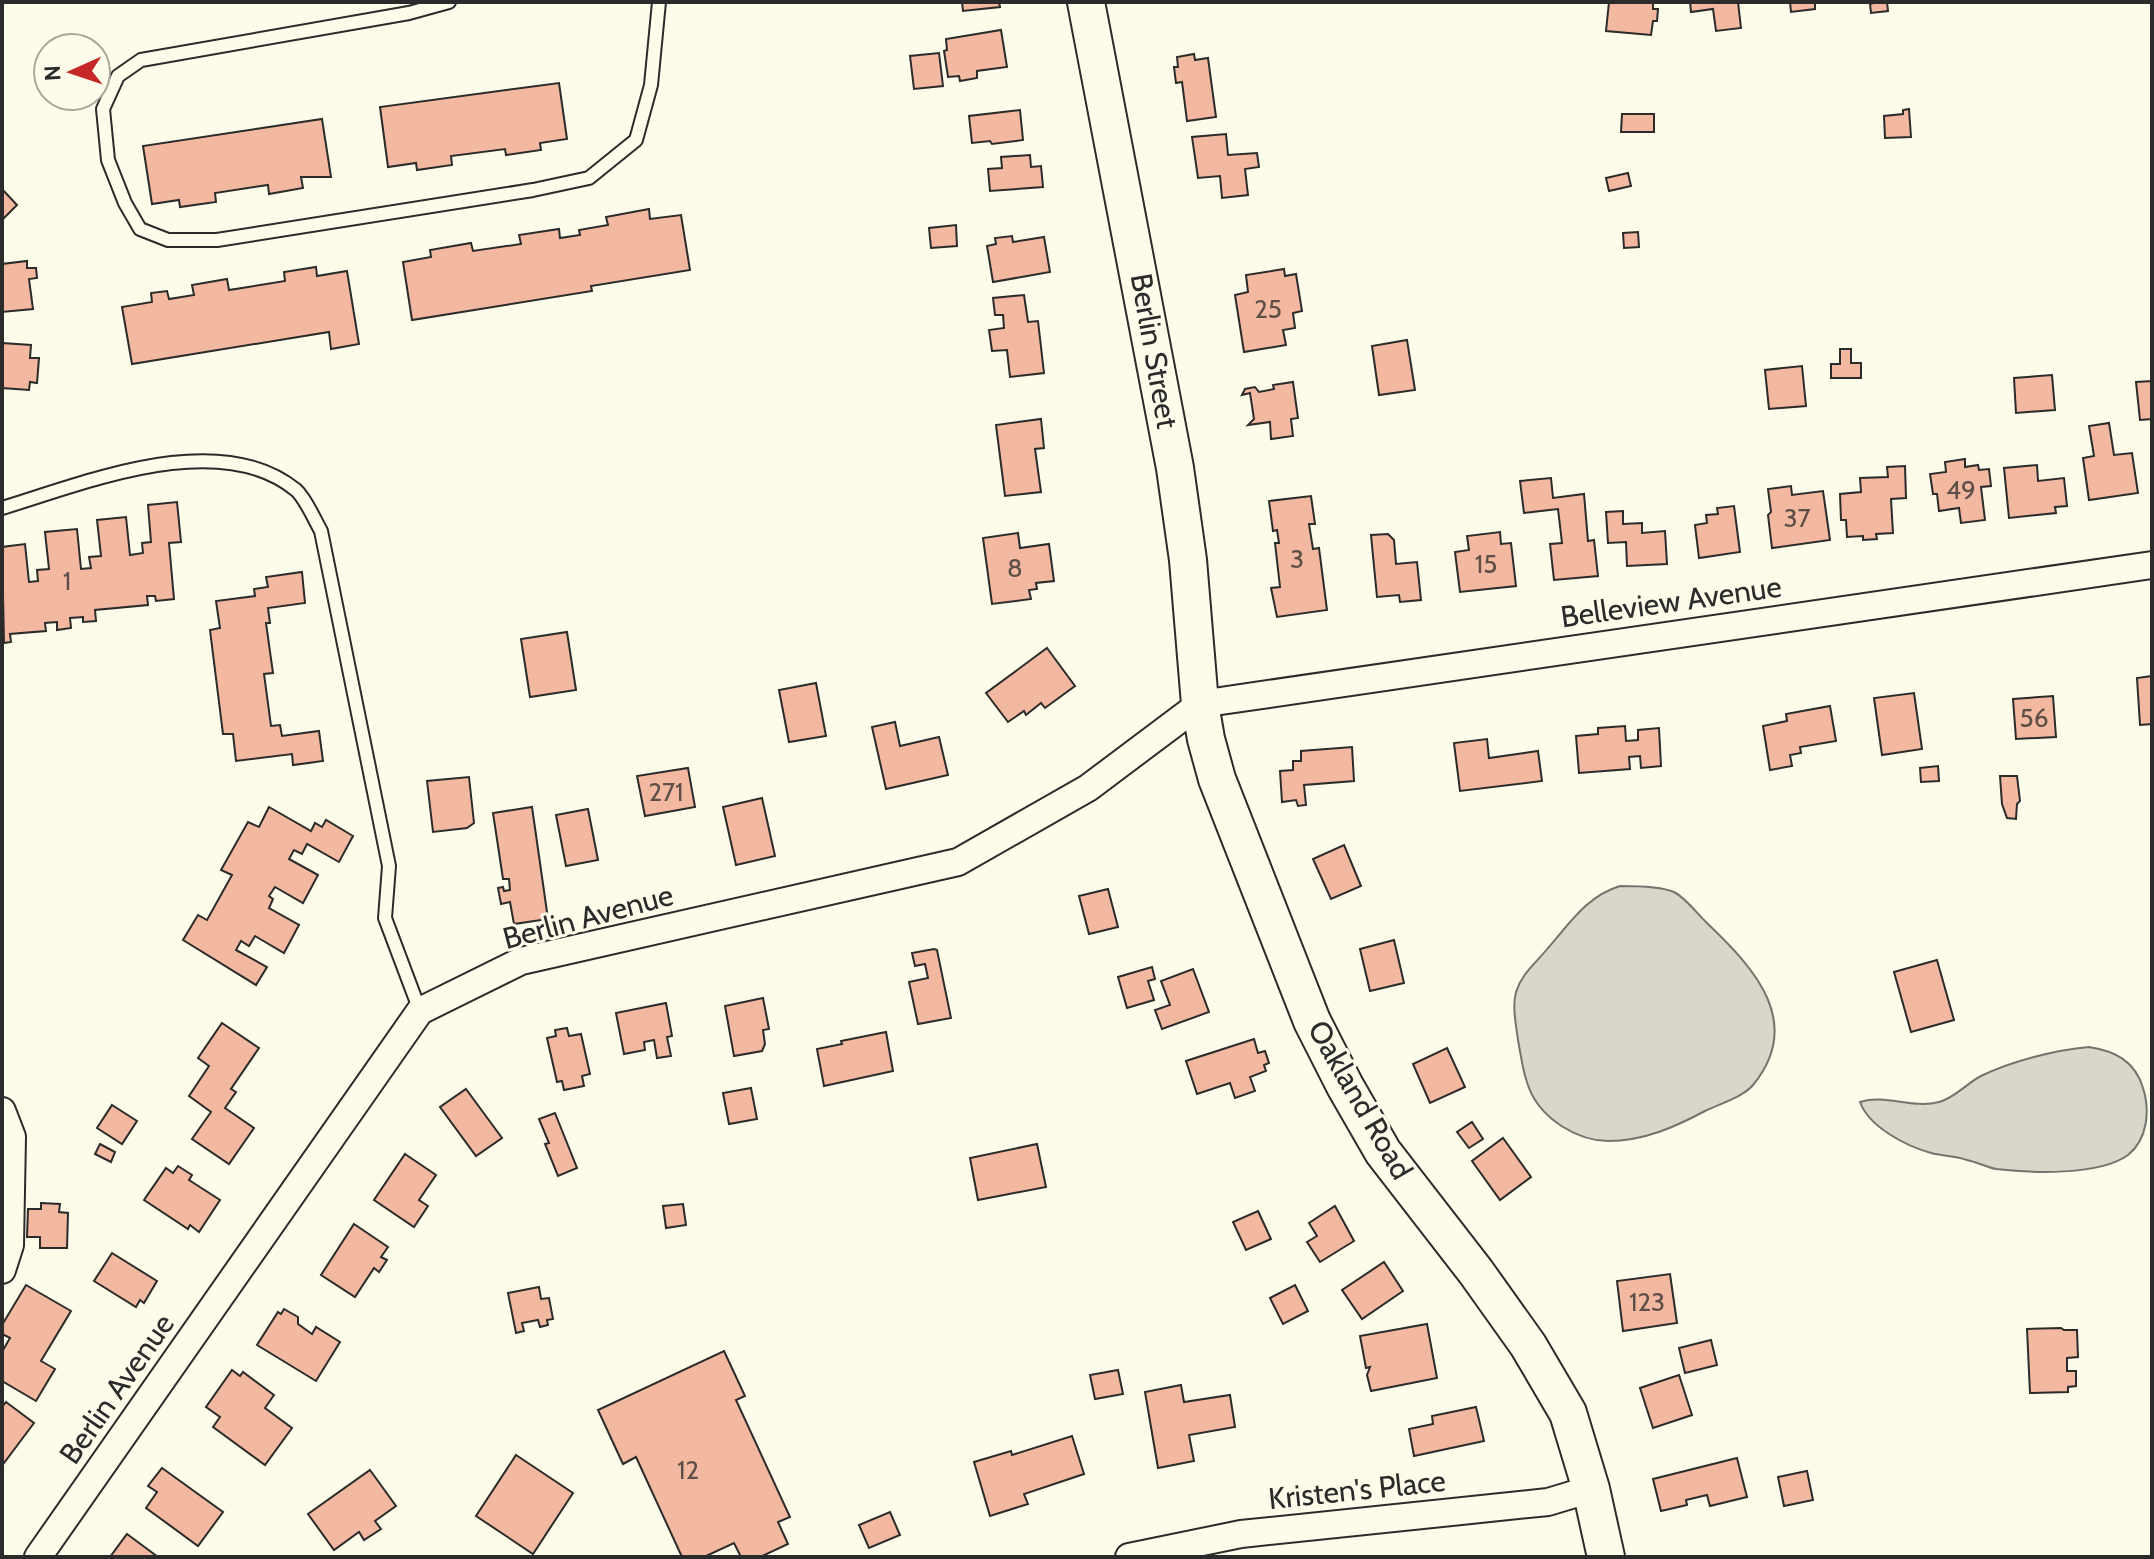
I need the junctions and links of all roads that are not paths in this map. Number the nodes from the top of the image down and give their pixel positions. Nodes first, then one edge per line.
1 (449, 2) edge
2 (659, 2) edge
3 (1086, 2) edge
4 (2, 508) edge
5 (2152, 565) edge
6 (1200, 704) junction
7 (420, 1011) junction
8 (2, 1111) edge
9 (2, 1270) edge
10 (1591, 1489) junction
11 (38, 1557) edge
12 (1129, 1557) edge
13 (1606, 1557) edge

1 - 2 lane
3 - 6 main road, Berlin Street
4 - 7 lane
5 - 6 street, Belleview Avenue
6 - 7 street, Berlin Avenue
6 - 10 main road, Oakland Road
7 - 11 street, Berlin Avenue
8 - 9 street
10 - 12 street, Kristen's Place
10 - 13 main road, Oakland Road

